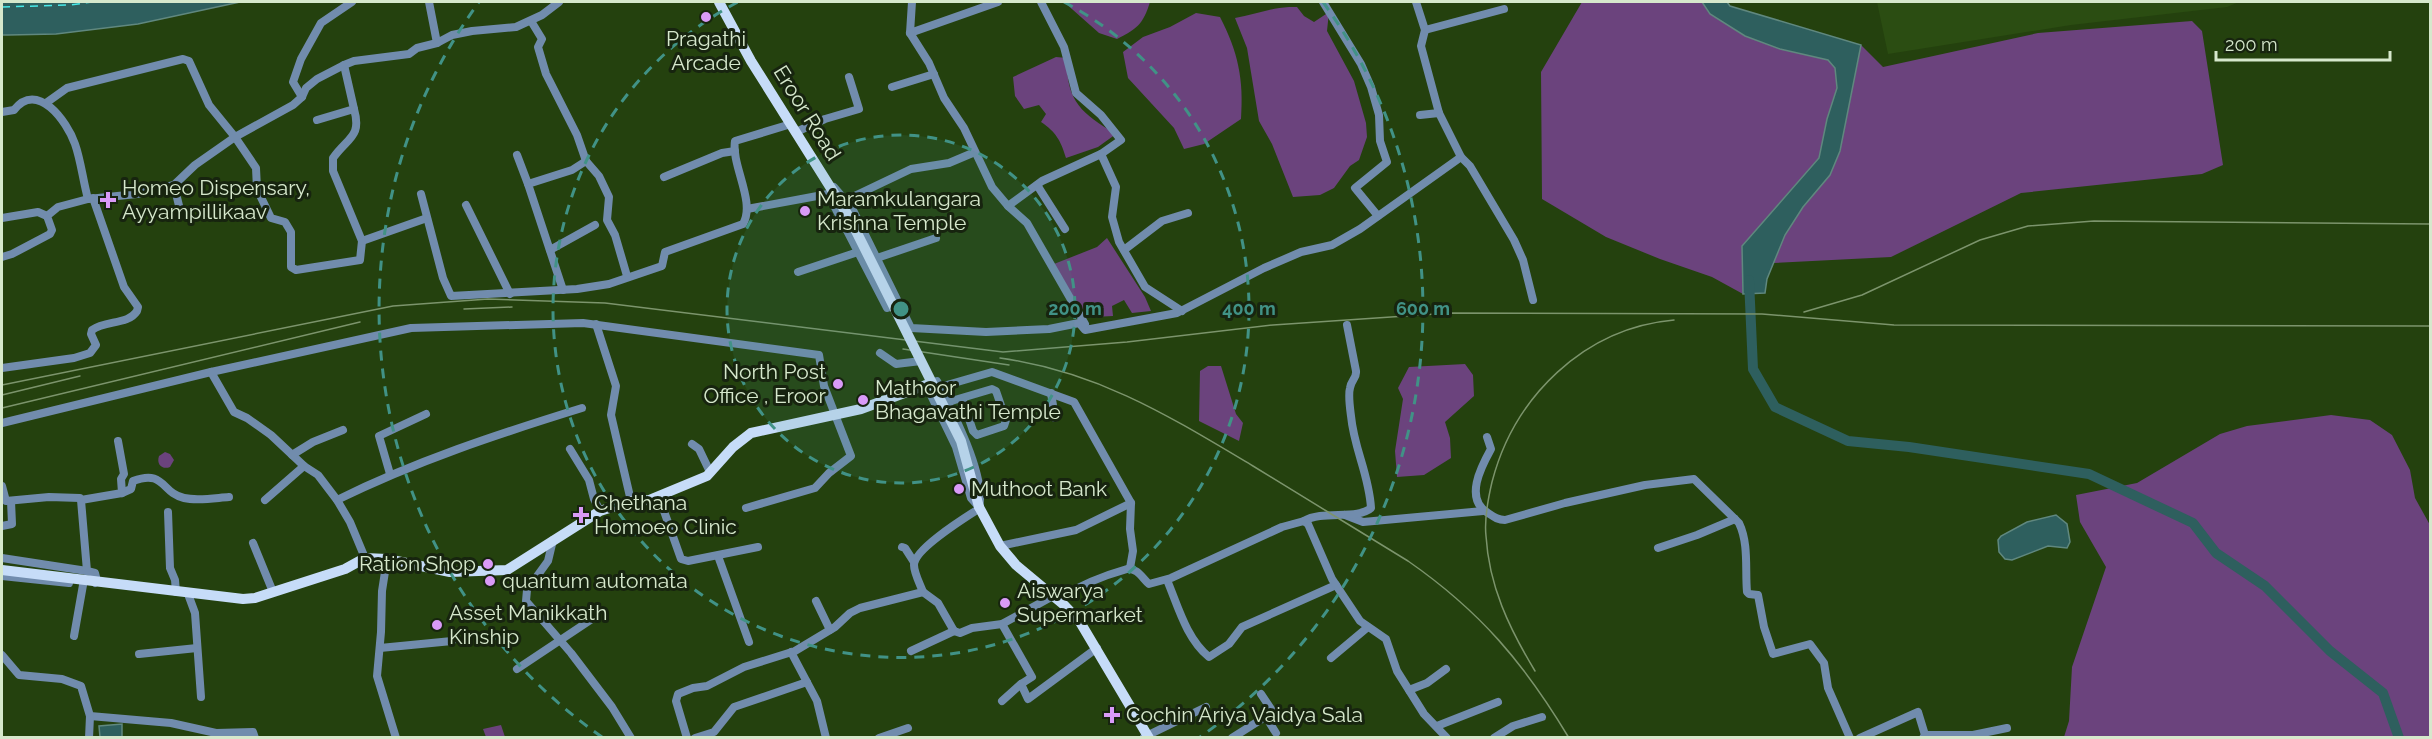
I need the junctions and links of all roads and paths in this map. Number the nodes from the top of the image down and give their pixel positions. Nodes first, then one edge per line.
1 (352, 2) edge
2 (429, 2) edge
3 (559, 2) edge
4 (718, 2) edge
5 (912, 2) edge
6 (998, 2) edge
7 (1041, 2) edge
8 (1323, 2) edge
9 (1416, 2) edge
10 (1504, 9) dead end
11 (531, 21) junction
12 (1425, 30) junction
13 (910, 33) junction
14 (437, 42) junction
15 (344, 65) junction
16 (934, 74) junction
17 (849, 77) dead end
18 (892, 87) dead end
19 (302, 97) junction
20 (46, 103) junction
21 (354, 109) junction
22 (2, 112) edge
23 (1439, 112) junction
24 (1420, 115) dead end
25 (317, 120) dead end
26 (794, 128) junction
27 (235, 137) junction
28 (735, 152) junction
29 (975, 152) junction
30 (517, 154) dead end
31 (1101, 154) junction
32 (1461, 157) junction
33 (586, 161) junction
34 (824, 176) junction
35 (664, 177) dead end
36 (528, 184) junction
37 (174, 185) junction
38 (1037, 185) junction
39 (421, 194) dead end
40 (90, 198) junction
41 (846, 200) junction
42 (466, 205) dead end
43 (1008, 206) junction
44 (747, 209) junction
45 (1188, 213) dead end
46 (181, 214) dead end
47 (47, 216) junction
48 (1378, 216) junction
49 (2, 218) edge
50 (427, 218) junction
51 (595, 225) dead end
52 (1065, 230) dead end
53 (936, 238) dead end
54 (363, 241) junction
55 (550, 250) junction
56 (1124, 250) junction
57 (858, 252) junction
58 (2, 257) edge
59 (877, 258) junction
60 (798, 272) dead end
61 (627, 276) junction
62 (563, 290) junction
63 (510, 294) junction
64 (1533, 300) dead end
65 (899, 303) junction
66 (1182, 310) junction
67 (596, 324) junction
68 (1347, 325) dead end
69 (1089, 329) junction
70 (880, 353) dead end
71 (921, 361) junction
72 (2, 368) edge
73 (212, 372) junction
74 (935, 384) junction
75 (1051, 393) junction
76 (962, 398) junction
77 (948, 402) junction
78 (582, 408) dead end
79 (426, 414) dead end
80 (834, 415) junction
81 (1055, 418) dead end
82 (2, 423) edge
83 (343, 430) dead end
84 (1487, 438) dead end
85 (117, 441) dead end
86 (692, 444) dead end
87 (570, 449) dead end
88 (292, 454) junction
89 (304, 466) junction
90 (710, 472) junction
91 (390, 474) junction
92 (2, 486) edge
93 (122, 493) junction
94 (228, 497) dead end
95 (659, 497) junction
96 (81, 500) junction
97 (265, 500) dead end
98 (337, 500) junction
99 (11, 501) junction
100 (631, 501) junction
101 (1131, 503) junction
102 (980, 507) junction
103 (746, 508) dead end
104 (600, 511) junction
105 (1483, 511) junction
106 (168, 512) dead end
107 (1341, 514) junction
108 (1735, 519) junction
109 (1304, 521) junction
110 (2, 526) edge
111 (553, 540) junction
112 (253, 543) dead end
113 (1000, 546) junction
114 (758, 547) dead end
115 (902, 547) dead end
116 (1658, 548) dead end
117 (718, 556) junction
118 (2, 558) edge
119 (365, 558) junction
120 (387, 559) junction
121 (914, 562) junction
122 (1130, 568) junction
123 (2, 570) edge
124 (87, 571) junction
125 (2, 576) edge
126 (1167, 580) junction
127 (97, 581) junction
128 (83, 585) junction
129 (1336, 585) junction
130 (176, 592) junction
131 (273, 592) junction
132 (923, 592) junction
133 (188, 594) junction
134 (1055, 598) junction
135 (816, 601) dead end
136 (592, 618) dead end
137 (1002, 624) junction
138 (1368, 627) junction
139 (830, 630) junction
140 (954, 631) junction
141 (74, 636) dead end
142 (452, 641) dead end
143 (561, 642) junction
144 (749, 642) dead end
145 (197, 648) junction
146 (380, 648) junction
147 (1097, 648) junction
148 (911, 651) dead end
149 (791, 652) junction
150 (139, 654) dead end
151 (2, 656) edge
152 (1331, 658) dead end
153 (517, 669) dead end
154 (1446, 669) dead end
155 (807, 682) junction
156 (1021, 684) junction
157 (1409, 690) junction
158 (1261, 694) dead end
159 (201, 698) dead end
160 (1002, 701) dead end
161 (1498, 702) dead end
162 (1206, 707) dead end
163 (90, 716) junction
164 (1266, 717) junction
165 (1542, 717) dead end
166 (1437, 726) junction
167 (196, 728) junction
168 (908, 728) dead end
169 (2007, 728) dead end
170 (1276, 733) dead end
171 (1924, 736) edge
172 (825, 737) edge
173 (1146, 737) edge
174 (1234, 737) edge
175 (89, 738) edge
176 (195, 738) edge
177 (255, 738) edge
178 (396, 738) edge
179 (631, 738) edge
180 (687, 738) edge
181 (695, 738) edge
182 (879, 738) edge
183 (1447, 738) edge
184 (1494, 738) edge
185 (1850, 738) edge
186 (1860, 738) edge

1 - 19 street
2 - 14 street
3 - 11 street
4 - 26 main road, Eroor Road
5 - 13 street
6 - 13 street
7 - 31 street
8 - 48 street
9 - 12 street
10 - 12 street
11 - 14 street
11 - 33 street
12 - 23 street
13 - 16 street
14 - 15 street
15 - 19 street
15 - 21 street
16 - 18 street
16 - 29 street
17 - 26 street
19 - 27 street
20 - 22 street
20 - 27 street
20 - 40 street
21 - 25 street
21 - 54 street
23 - 24 street
23 - 32 street
26 - 28 street
26 - 34 main road, Eroor Road
27 - 37 street
27 - 54 street
28 - 35 street
28 - 44 street
29 - 41 street
29 - 43 street
30 - 36 street
31 - 38 street
31 - 56 street
32 - 48 street
32 - 64 street
33 - 36 street
33 - 61 street
34 - 41 street
34 - 71 main road, Eroor Road, bridge
36 - 55 street
37 - 40 street
37 - 46 street
38 - 43 street
38 - 52 street
39 - 50 street
40 - 47 street
40 - 72 street
41 - 59 street
42 - 63 street
43 - 69 street
44 - 57 street
44 - 61 street
45 - 56 street
47 - 49 street
47 - 58 street
48 - 66 street
50 - 54 street
50 - 63 street
51 - 55 street
53 - 59 street
55 - 62 street
56 - 66 street
57 - 60 street
57 - 65 street
59 - 65 street
61 - 62 street
62 - 63 street
65 - 69 street
66 - 69 street
67 - 73 street
67 - 80 street
67 - 100 street
68 - 107 street
70 - 71 street
71 - 102 main road, Eroor Road, bridge
73 - 82 street
73 - 88 street
74 - 75 street
74 - 77 street
74 - 80 main road
74 - 102 street
75 - 81 street
75 - 101 street
76 - 76 street
76 - 77 street
77 - 102 street
78 - 91 street
79 - 91 street
80 - 90 main road
80 - 103 street
83 - 88 street
84 - 105 street
85 - 93 street
86 - 90 street
87 - 104 street
88 - 89 street
89 - 97 street
89 - 98 street
90 - 95 main road
91 - 98 street
92 - 99 street
93 - 94 street
93 - 96 street
95 - 100 main road
95 - 117 street
96 - 99 street
96 - 124 street
98 - 119 street
99 - 110 street
100 - 104 main road
101 - 113 street
101 - 122 street
102 - 113 main road, Eroor Road
102 - 121 street
104 - 111 main road
105 - 107 street
105 - 108 street
106 - 130 street
107 - 109 street
108 - 116 street
108 - 185 street
109 - 126 street
109 - 129 street
111 - 120 main road
111 - 143 street
112 - 131 street
113 - 134 main road, Eroor Road
114 - 117 street
115 - 121 street
117 - 144 street
118 - 124 street
119 - 120 main road
119 - 131 main road
120 - 146 street
121 - 132 street
122 - 126 street
122 - 134 street
123 - 127 main road
124 - 127 street
125 - 128 street
126 - 129 street
127 - 128 street
127 - 130 main road
128 - 141 street
129 - 138 street
130 - 133 main road
131 - 133 main road
132 - 139 street
132 - 140 street
133 - 145 street
134 - 137 street
134 - 147 main road, Eroor Road
135 - 139 street
136 - 143 street
137 - 140 street
137 - 156 street
138 - 152 street
138 - 157 street
139 - 149 street
140 - 148 street
142 - 146 street
143 - 153 street
143 - 179 street
145 - 150 street
145 - 159 street
146 - 178 street
147 - 156 street
147 - 173 main road, Eroor Road
149 - 155 street
149 - 180 street
151 - 163 street
154 - 157 street
155 - 172 street
155 - 181 street
156 - 160 street
157 - 166 street
158 - 164 street
161 - 166 street
162 - 173 street
163 - 167 street
163 - 175 street
164 - 170 street
164 - 174 street
165 - 184 street
166 - 183 street
167 - 176 street
167 - 177 street
168 - 182 street
169 - 171 street
171 - 186 street

